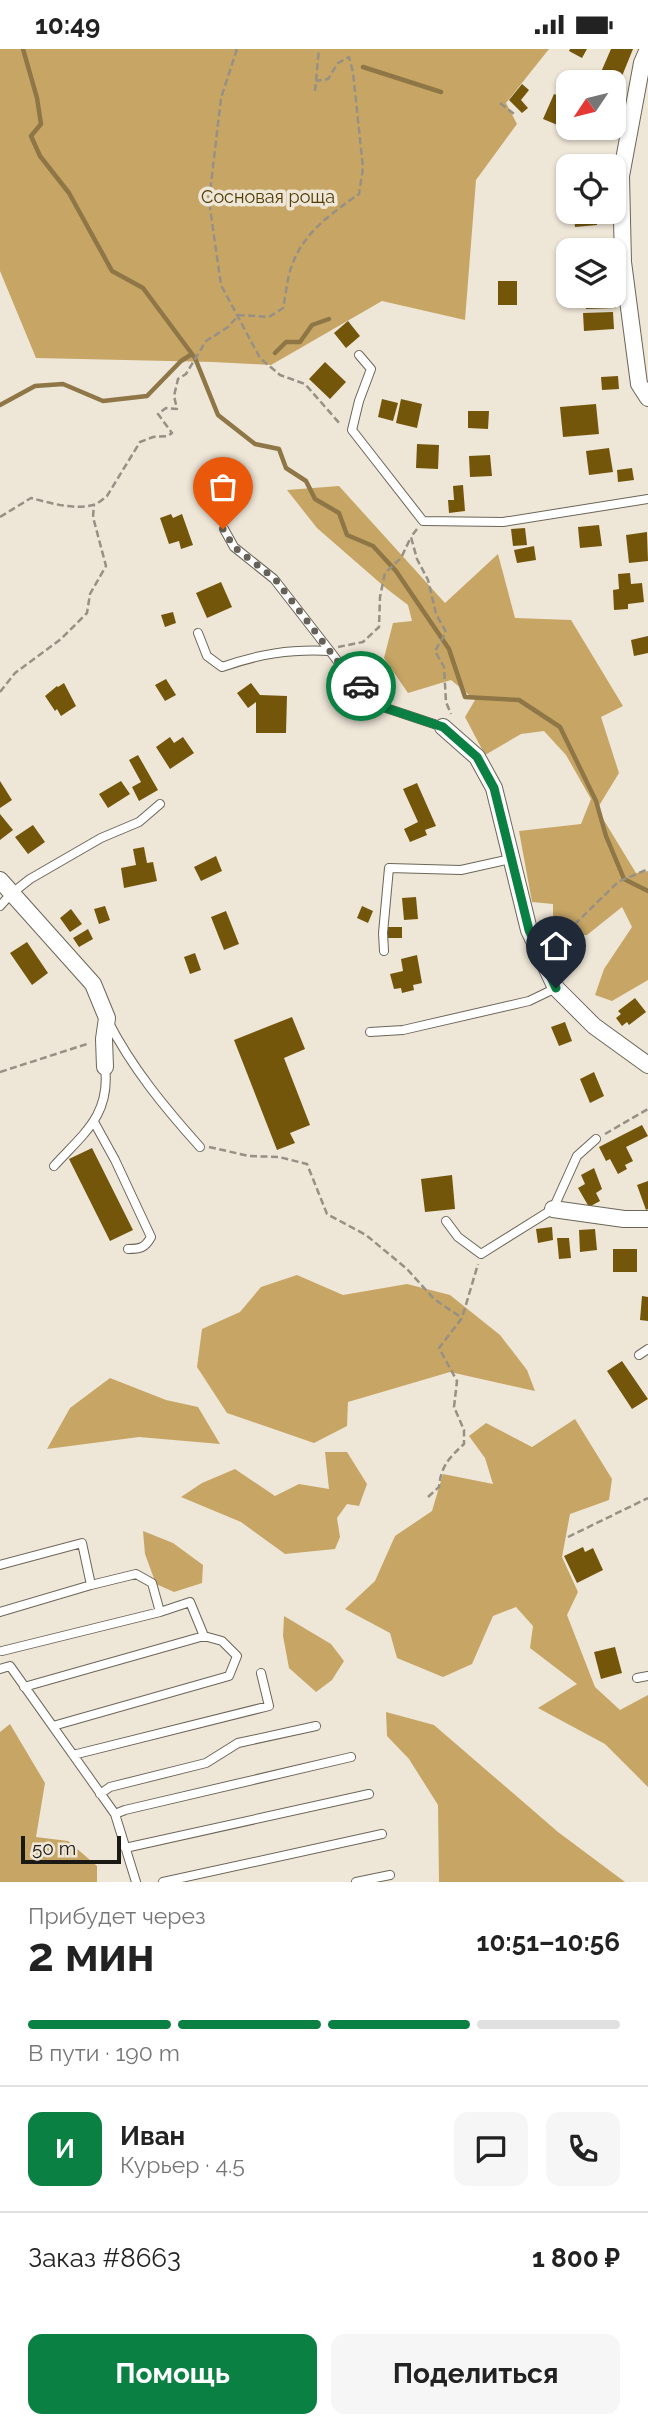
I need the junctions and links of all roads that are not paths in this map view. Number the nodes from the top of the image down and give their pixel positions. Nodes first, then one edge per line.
1 (648, 49) edge
2 (359, 355) dead end
3 (648, 398) edge
4 (648, 499) edge
5 (223, 529) dead end
6 (198, 633) dead end
7 (330, 651) junction
8 (443, 727) joint
9 (160, 804) dead end
10 (511, 859) junction
11 (0, 880) edge
12 (6, 900) edge
13 (384, 951) dead end
14 (556, 988) junction
15 (107, 1018) junction
16 (370, 1032) dead end
17 (648, 1065) edge
18 (105, 1067) joint
19 (94, 1122) junction
20 (596, 1139) road end
21 (200, 1147) road end
22 (54, 1166) dead end
23 (553, 1209) junction
24 (648, 1219) edge
25 (446, 1221) dead end
26 (128, 1249) dead end
27 (648, 1349) edge
28 (639, 1355) dead end
29 (0, 1565) edge
30 (91, 1585) junction
31 (0, 1612) edge
32 (160, 1612) junction
33 (204, 1636) junction
34 (1, 1649) edge
35 (10, 1666) junction
36 (0, 1669) edge
37 (261, 1673) dead end
38 (648, 1676) edge
39 (637, 1678) dead end
40 (24, 1687) junction
41 (53, 1726) junction
42 (316, 1726) dead end
43 (73, 1755) junction
44 (351, 1757) dead end
45 (100, 1794) junction
46 (369, 1794) dead end
47 (115, 1814) junction
48 (382, 1833) dead end
49 (125, 1847) junction
50 (390, 1875) dead end
51 (136, 1882) edge
52 (163, 1882) edge
53 (356, 1882) edge

1 - 3 street
2 - 4 lane
5 - 7 lane
6 - 7 lane
7 - 8 lane
8 - 10 street
9 - 12 lane
10 - 13 lane
10 - 14 street
11 - 12 street
12 - 15 street
14 - 16 lane
14 - 17 street
15 - 18 street
15 - 21 lane
18 - 19 lane
19 - 22 lane
19 - 26 lane
20 - 23 lane
23 - 24 street
23 - 25 lane
27 - 28 lane
29 - 30 lane
30 - 31 lane
30 - 32 lane
32 - 33 lane
32 - 34 lane
33 - 40 lane
33 - 41 lane
34 - 35 lane
35 - 36 lane
35 - 40 lane
37 - 43 lane
38 - 39 lane
40 - 41 lane
41 - 43 lane
42 - 45 lane
43 - 45 lane
44 - 47 lane
45 - 47 lane
46 - 49 lane
47 - 49 lane
48 - 52 lane
49 - 51 lane
50 - 53 lane

